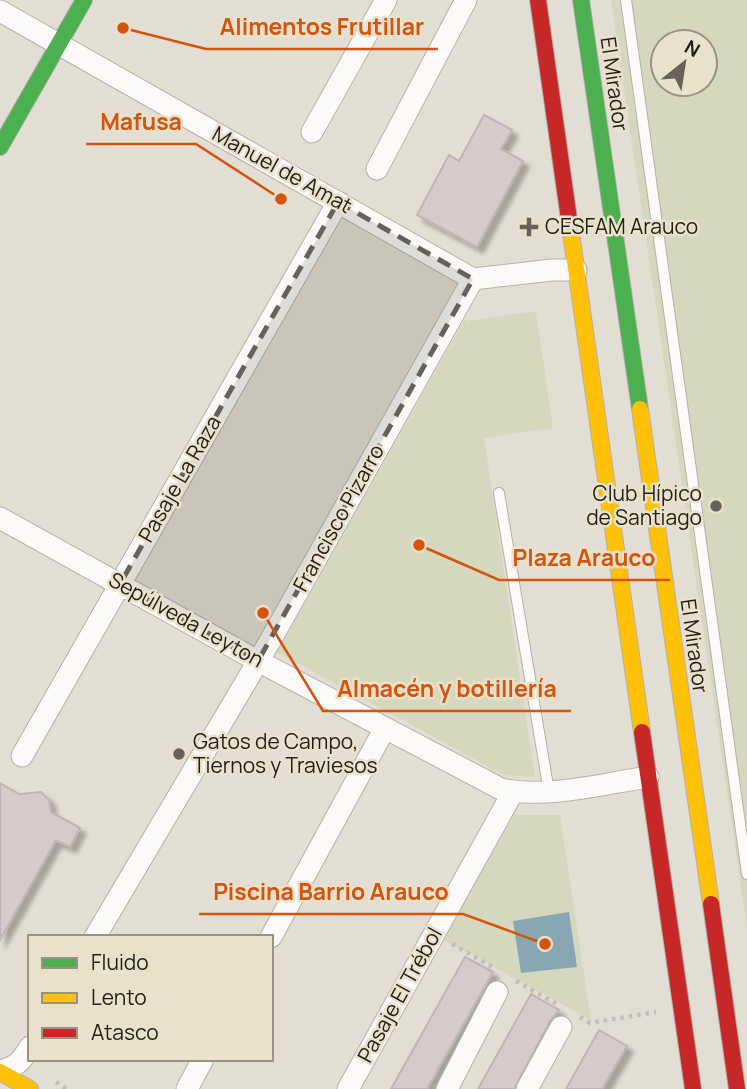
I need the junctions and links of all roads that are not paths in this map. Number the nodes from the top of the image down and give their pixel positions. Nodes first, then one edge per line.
1 (84, 0) edge
2 (386, 0) edge
3 (466, 0) edge
4 (538, 0) edge
5 (581, 0) edge
6 (626, 0) edge
7 (0, 11) edge
8 (59, 45) junction
9 (313, 132) dead end
10 (0, 147) edge
11 (377, 169) dead end
12 (338, 202) junction
13 (576, 270) junction
14 (473, 279) junction
15 (620, 354) junction
16 (588, 357) junction
17 (499, 493) dead end
18 (0, 518) edge
19 (120, 584) junction
20 (258, 661) junction
21 (385, 729) junction
22 (22, 756) dead end
23 (648, 777) junction
24 (513, 792) junction
25 (549, 792) junction
26 (747, 874) edge
27 (696, 883) junction
28 (664, 888) junction
29 (96, 935) edge
30 (272, 935) edge
31 (497, 992) dead end
32 (561, 1027) dead end
33 (28, 1051) edge
34 (202, 1061) edge
35 (0, 1072) edge
36 (30, 1089) edge
37 (187, 1089) edge
38 (348, 1089) edge
39 (447, 1089) edge
40 (527, 1089) edge
41 (693, 1089) edge
42 (737, 1089) edge

1 - 8 main road
2 - 9 street
3 - 11 street
4 - 13 main road
5 - 15 main road, El Mirador
6 - 26 lane
7 - 8 street, Manuel de Amat
8 - 10 main road
8 - 12 street, Manuel de Amat
12 - 14 street, Manuel de Amat
12 - 19 street, Pasaje La Raza
13 - 14 street
13 - 16 main road
14 - 20 street, Francisco Pizarro
15 - 16 main road
15 - 27 main road, El Mirador
16 - 23 main road
17 - 25 lane
18 - 19 street, Sepúlveda Leyton
19 - 20 street, Sepúlveda Leyton
19 - 22 street, Pasaje La Raza
20 - 21 street, Sepúlveda Leyton
20 - 29 street, Francisco Pizarro
21 - 24 street, Sepúlveda Leyton
21 - 30 street
23 - 25 street, Sepúlveda Leyton
23 - 28 main road
24 - 25 street, Sepúlveda Leyton
24 - 38 street, Pasaje El Trébol
27 - 28 main road
27 - 42 main road, El Mirador
28 - 41 main road
31 - 39 street
32 - 40 street
33 - 35 street
34 - 37 street
35 - 36 main road

